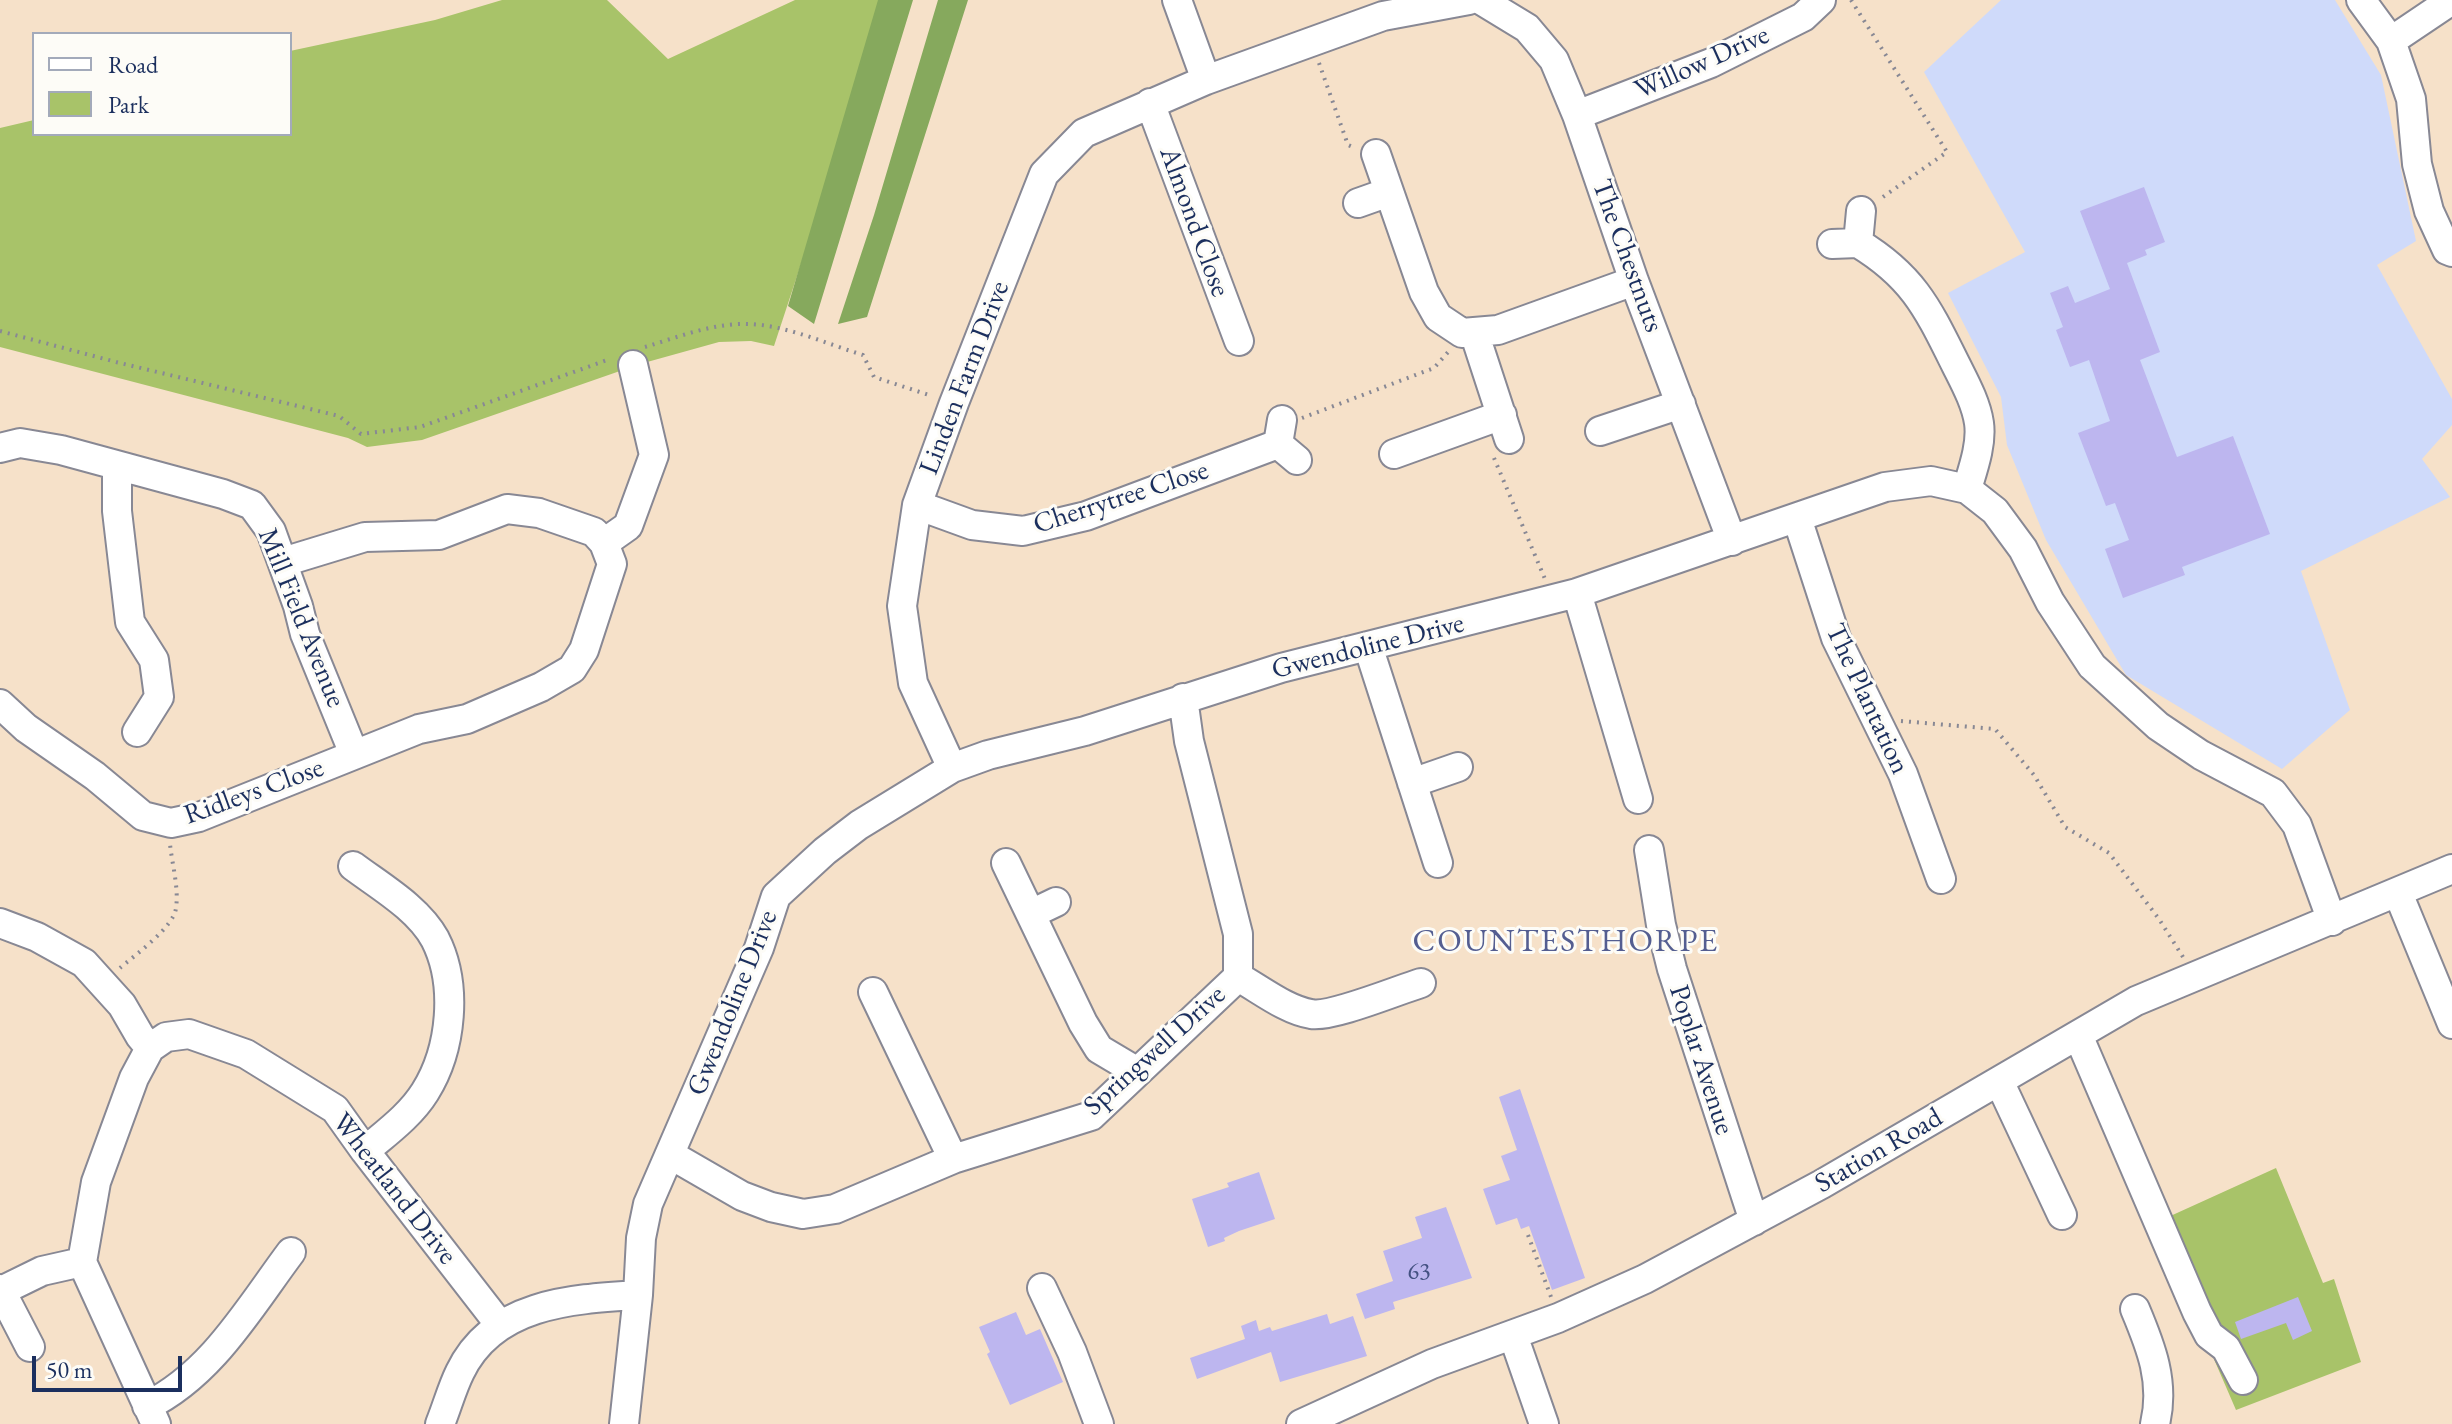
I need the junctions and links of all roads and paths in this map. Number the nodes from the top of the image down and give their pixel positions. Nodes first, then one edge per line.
1 (1177, 0) edge
2 (1469, 0) edge
3 (1481, 0) edge
4 (1851, 0) edge
5 (2361, 0) edge
6 (2452, 0) edge
7 (1804, 6) edge
8 (1380, 8) edge
9 (2391, 41) junction
10 (1312, 42) junction
11 (1206, 80) junction
12 (1150, 103) junction
13 (1577, 115) junction
14 (1376, 154) joint
15 (1389, 192) junction
16 (1358, 203) dead end
17 (1861, 211) joint
18 (2452, 252) edge
19 (1634, 281) junction
20 (0, 331) edge
21 (1468, 333) junction
22 (1239, 341) dead end
23 (627, 357) junction
24 (954, 403) junction
25 (1681, 404) junction
26 (1498, 426) junction
27 (1600, 431) dead end
28 (1286, 441) joint
29 (0, 448) edge
30 (1394, 454) dead end
31 (117, 467) junction
32 (1967, 489) junction
33 (917, 505) junction
34 (1797, 518) junction
35 (1732, 541) junction
36 (604, 543) junction
37 (283, 562) junction
38 (1565, 596) junction
39 (1368, 646) junction
40 (1183, 698) junction
41 (0, 704) edge
42 (1874, 719) junction
43 (137, 732) dead end
44 (354, 754) junction
45 (1458, 767) dead end
46 (952, 768) junction
47 (1412, 783) junction
48 (1638, 799) dead end
49 (171, 823) junction
50 (1649, 850) dead end
51 (1006, 863) dead end
52 (1438, 863) dead end
53 (372, 869) dead end
54 (2452, 869) edge
55 (1941, 879) dead end
56 (2398, 893) junction
57 (2332, 921) junction
58 (0, 923) edge
59 (2195, 975) junction
60 (1238, 977) junction
61 (104, 982) junction
62 (1421, 983) dead end
63 (873, 992) dead end
64 (2452, 1024) edge
65 (2078, 1035) junction
66 (150, 1048) junction
67 (1136, 1071) junction
68 (1999, 1081) junction
69 (365, 1151) junction
70 (671, 1155) junction
71 (953, 1159) junction
72 (2062, 1215) dead end
73 (1754, 1221) junction
74 (1528, 1235) dead end
75 (291, 1252) dead end
76 (82, 1262) junction
77 (1042, 1288) dead end
78 (0, 1290) edge
79 (638, 1295) junction
80 (2135, 1309) dead end
81 (1558, 1318) junction
82 (500, 1325) junction
83 (1513, 1335) junction
84 (30, 1347) dead end
85 (2243, 1380) dead end
86 (151, 1415) edge
87 (440, 1424) edge
88 (624, 1424) edge
89 (1099, 1424) edge
90 (1301, 1424) edge
91 (1544, 1424) edge
92 (2155, 1424) edge

1 - 11 street
2 - 8 street, Linden Farm Drive
3 - 13 street, The Chestnuts
4 - 17 path
5 - 9 street
6 - 9 street
7 - 13 street, Willow Drive
8 - 10 street, Linden Farm Drive
9 - 18 street
10 - 11 street, Linden Farm Drive
10 - 14 path
11 - 12 street, Linden Farm Drive
12 - 22 street, Almond Close
12 - 24 street, Linden Farm Drive
13 - 19 street, The Chestnuts
14 - 15 street
15 - 16 street
15 - 21 street
17 - 32 street
19 - 21 street
19 - 25 street, The Chestnuts
20 - 23 path
21 - 26 street
21 - 28 path
23 - 24 path
23 - 36 street
24 - 33 street, Linden Farm Drive
25 - 27 street
25 - 35 street, The Chestnuts
26 - 30 street
26 - 38 path
28 - 33 street, Cherrytree Close
29 - 31 street, Mill Field Avenue
31 - 37 street, Mill Field Avenue
31 - 43 street
32 - 34 street, Gwendoline Drive
32 - 57 street, Gwendoline Drive
33 - 46 street, Linden Farm Drive
34 - 35 street, Gwendoline Drive
34 - 42 street, The Plantation
35 - 38 street, Gwendoline Drive
36 - 37 street
36 - 44 street, Ridleys Close
37 - 44 street, Mill Field Avenue
38 - 39 street, Gwendoline Drive
38 - 48 street
39 - 40 street, Gwendoline Drive
39 - 47 street
40 - 46 street, Gwendoline Drive
40 - 60 street, Springwell Drive
41 - 49 street, Ridleys Close
42 - 55 street, The Plantation
42 - 59 path
44 - 49 street, Ridleys Close
45 - 47 street
46 - 70 street, Gwendoline Drive
47 - 52 street
49 - 61 path
50 - 73 street, Poplar Avenue
51 - 67 street
53 - 69 street
54 - 56 street, Station Road
56 - 57 street, Station Road
56 - 64 street
57 - 59 street, Station Road
58 - 61 street
59 - 65 street, Station Road
60 - 62 street
60 - 67 street, Springwell Drive
61 - 66 street
63 - 71 street
65 - 68 street, Station Road
65 - 85 street
66 - 69 street, Wheatland Drive
66 - 76 street
67 - 71 street, Springwell Drive
68 - 72 street
68 - 73 street, Station Road
69 - 82 street, Wheatland Drive
70 - 71 street, Springwell Drive
70 - 79 street, Gwendoline Drive
73 - 81 street, Station Road
74 - 81 path
75 - 86 street
76 - 78 street
76 - 86 street
77 - 89 street
78 - 84 street
79 - 82 street
79 - 88 street, Gwendoline Drive
80 - 92 street
81 - 83 street, Station Road
82 - 87 street
83 - 90 street, Station Road
83 - 91 street

